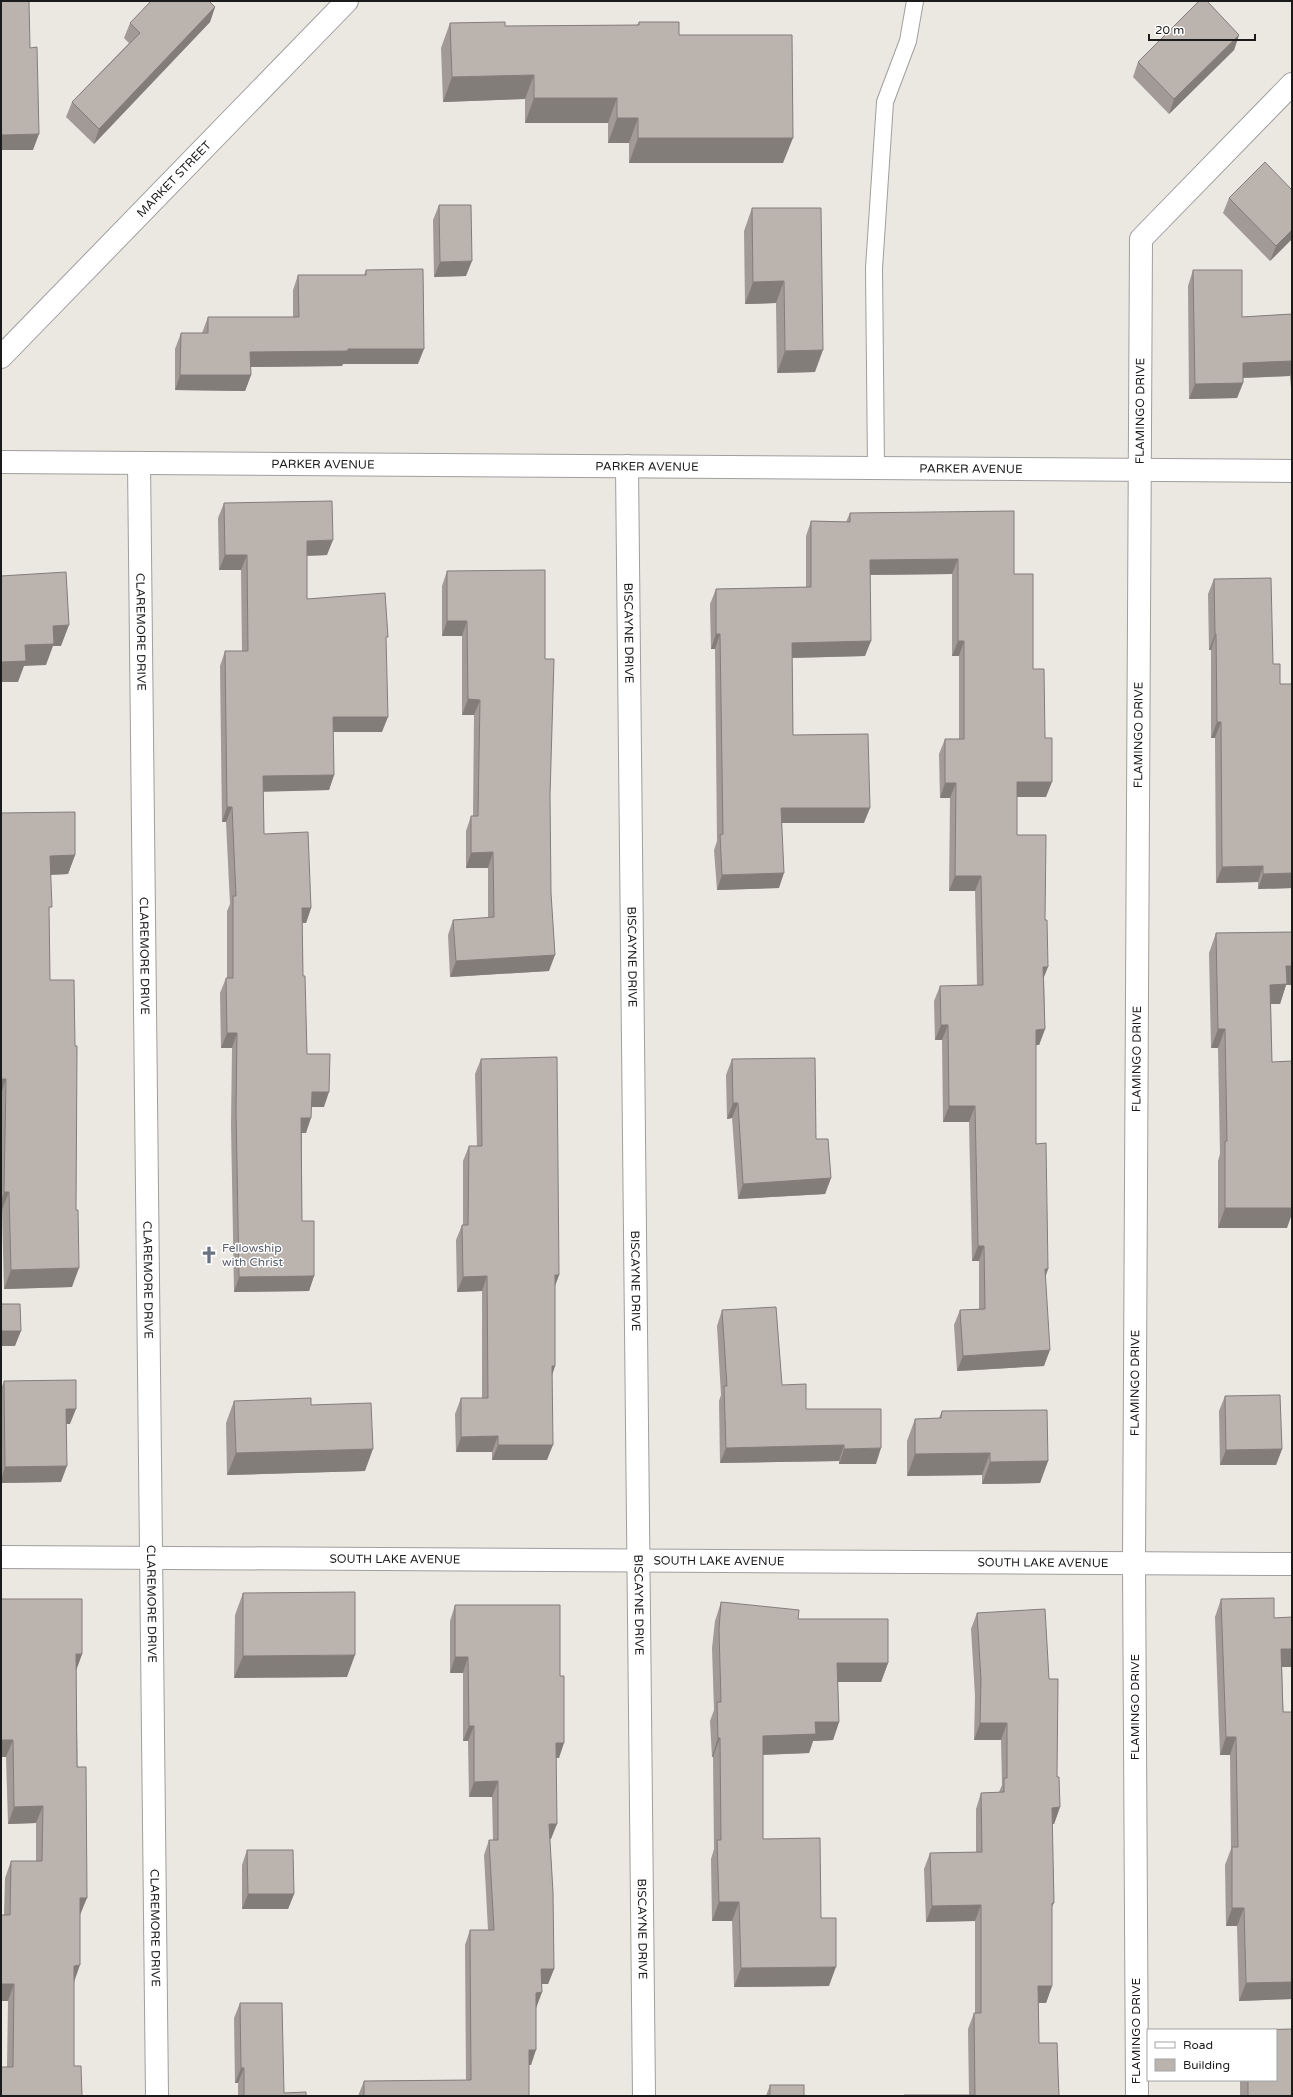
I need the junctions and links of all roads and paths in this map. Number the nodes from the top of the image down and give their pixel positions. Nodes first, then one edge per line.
1 (347, 1) edge
2 (915, 1) edge
3 (1292, 84) edge
4 (1, 357) edge
5 (1, 462) edge
6 (139, 463) junction
7 (627, 466) junction
8 (876, 468) junction
9 (1139, 470) junction
10 (1292, 472) edge
11 (1, 1557) edge
12 (151, 1557) junction
13 (639, 1560) junction
14 (1134, 1562) junction
15 (1292, 1564) edge
16 (157, 2096) edge
17 (644, 2096) edge
18 (1137, 2096) edge

1 - 4 street, MARKET STREET
2 - 8 lane
3 - 9 street, FLAMINGO DRIVE
5 - 6 street, PARKER AVENUE
6 - 7 street, PARKER AVENUE
6 - 12 street, CLAREMORE DRIVE
7 - 8 street, PARKER AVENUE
7 - 13 street, BISCAYNE DRIVE
8 - 9 street, PARKER AVENUE
9 - 10 street, PARKER AVENUE
9 - 14 street, FLAMINGO DRIVE
11 - 12 street, SOUTH LAKE AVENUE
12 - 13 street, SOUTH LAKE AVENUE
12 - 16 street, CLAREMORE DRIVE
13 - 14 street, SOUTH LAKE AVENUE
13 - 17 street, BISCAYNE DRIVE
14 - 15 street, SOUTH LAKE AVENUE
14 - 18 street, FLAMINGO DRIVE

